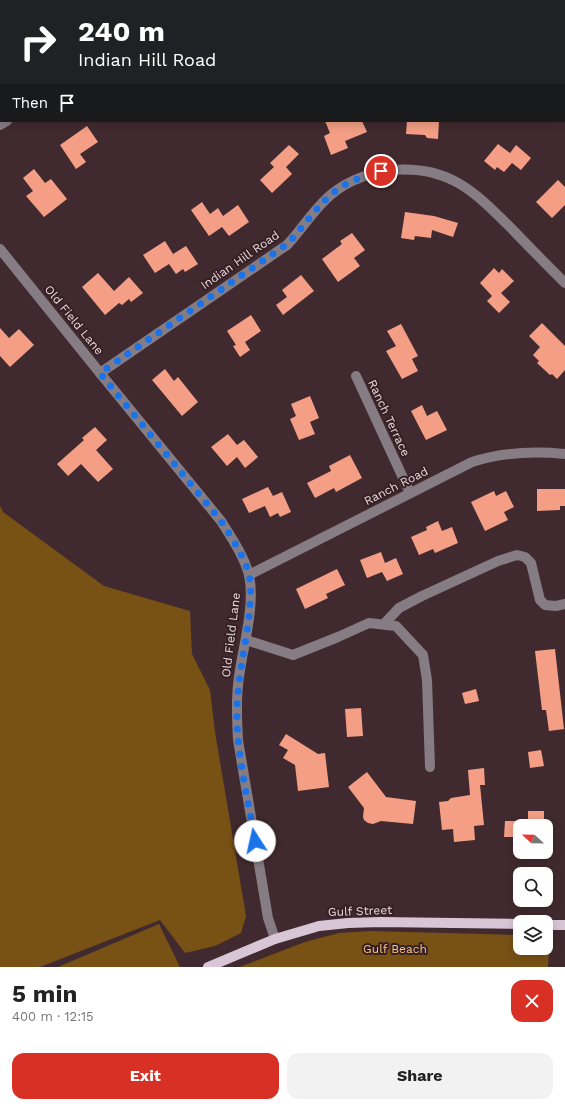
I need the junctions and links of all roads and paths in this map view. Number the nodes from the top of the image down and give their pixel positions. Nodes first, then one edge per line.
1 (0, 248) edge
2 (565, 283) edge
3 (100, 373) junction
4 (356, 376) dead end
5 (565, 454) edge
6 (410, 493) junction
7 (249, 575) junction
8 (565, 604) edge
9 (384, 624) junction
10 (246, 640) junction
11 (430, 767) dead end
12 (513, 924) edge
13 (553, 924) edge
14 (565, 925) edge
15 (275, 939) junction
16 (208, 967) edge

1 - 3 street, Old Field Lane
2 - 3 street, Indian Hill Road
3 - 7 street, Old Field Lane
4 - 6 street, Ranch Terrace
5 - 6 street, Ranch Road
6 - 7 street, Ranch Road
7 - 10 street, Old Field Lane
8 - 9 street
9 - 10 street
9 - 11 street
10 - 15 street, Old Field Lane
12 - 15 main road, Gulf Street
13 - 14 main road
15 - 16 main road, Gulf Street

